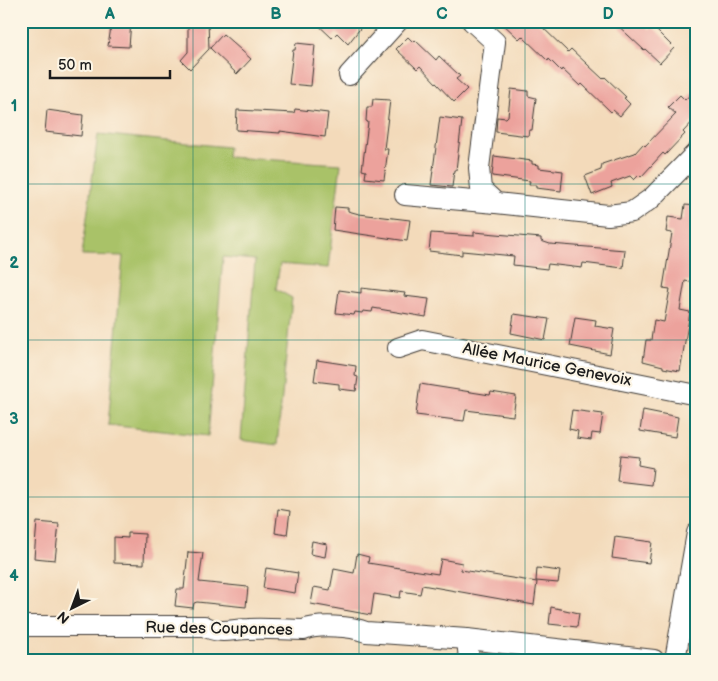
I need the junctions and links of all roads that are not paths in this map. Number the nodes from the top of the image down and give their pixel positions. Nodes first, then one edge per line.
1 (398, 21) edge
2 (472, 21) edge
3 (349, 75) dead end
4 (697, 152) edge
5 (405, 195) dead end
6 (496, 203) junction
7 (398, 348) dead end
8 (697, 394) edge
9 (697, 533) edge
10 (21, 626) edge
11 (467, 639) junction
12 (469, 660) edge
13 (654, 660) edge
14 (675, 660) edge

1 - 3 street
2 - 6 street
4 - 6 street
5 - 6 street
7 - 8 street, Allée Maurice Genevoix
9 - 14 street
10 - 11 street, Rue des Coupances
11 - 12 street
11 - 13 street, Rue des Coupances

